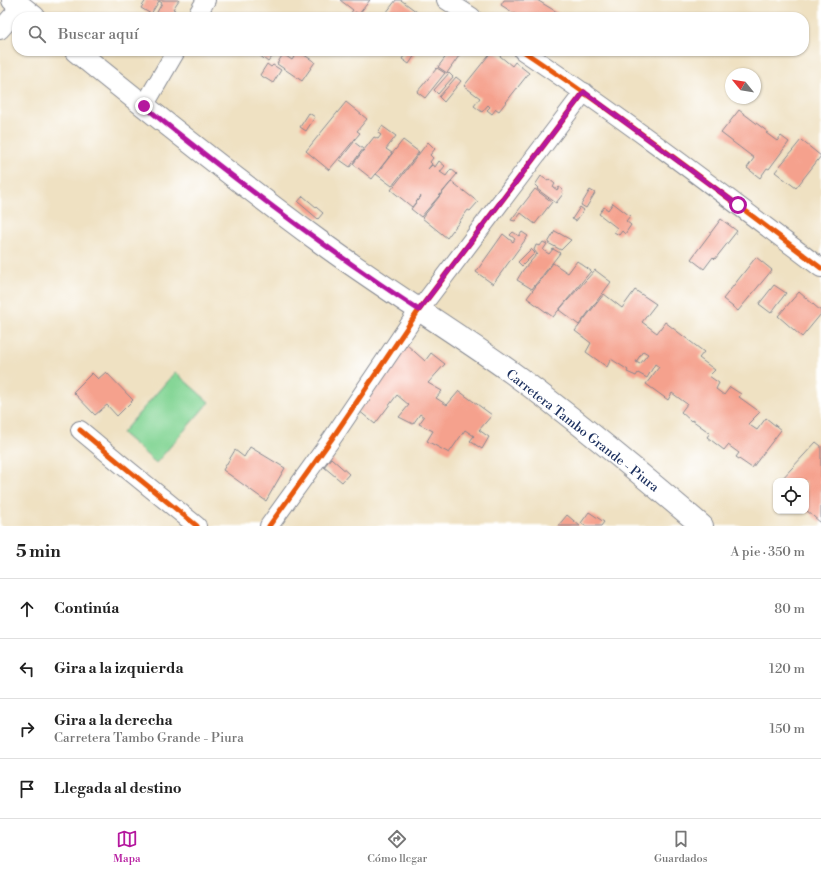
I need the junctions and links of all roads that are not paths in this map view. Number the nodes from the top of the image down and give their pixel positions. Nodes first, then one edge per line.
1 (206, 0) edge
2 (446, 0) edge
3 (199, 12) edge
4 (464, 12) edge
5 (12, 19) edge
6 (0, 30) edge
7 (82, 56) edge
8 (173, 56) edge
9 (530, 56) edge
10 (584, 92) junction
11 (144, 106) junction
12 (821, 268) edge
13 (419, 310) junction
14 (80, 430) dead end
15 (197, 526) edge
16 (269, 526) edge
17 (702, 526) edge

1 - 3 street
2 - 4 street
5 - 6 street
7 - 11 main road, Carretera Tambo Grande - Piura
8 - 11 street
9 - 10 street
10 - 12 street
10 - 13 street
11 - 13 main road, Carretera Tambo Grande - Piura
13 - 16 street
13 - 17 main road, Carretera Tambo Grande - Piura
14 - 15 street

